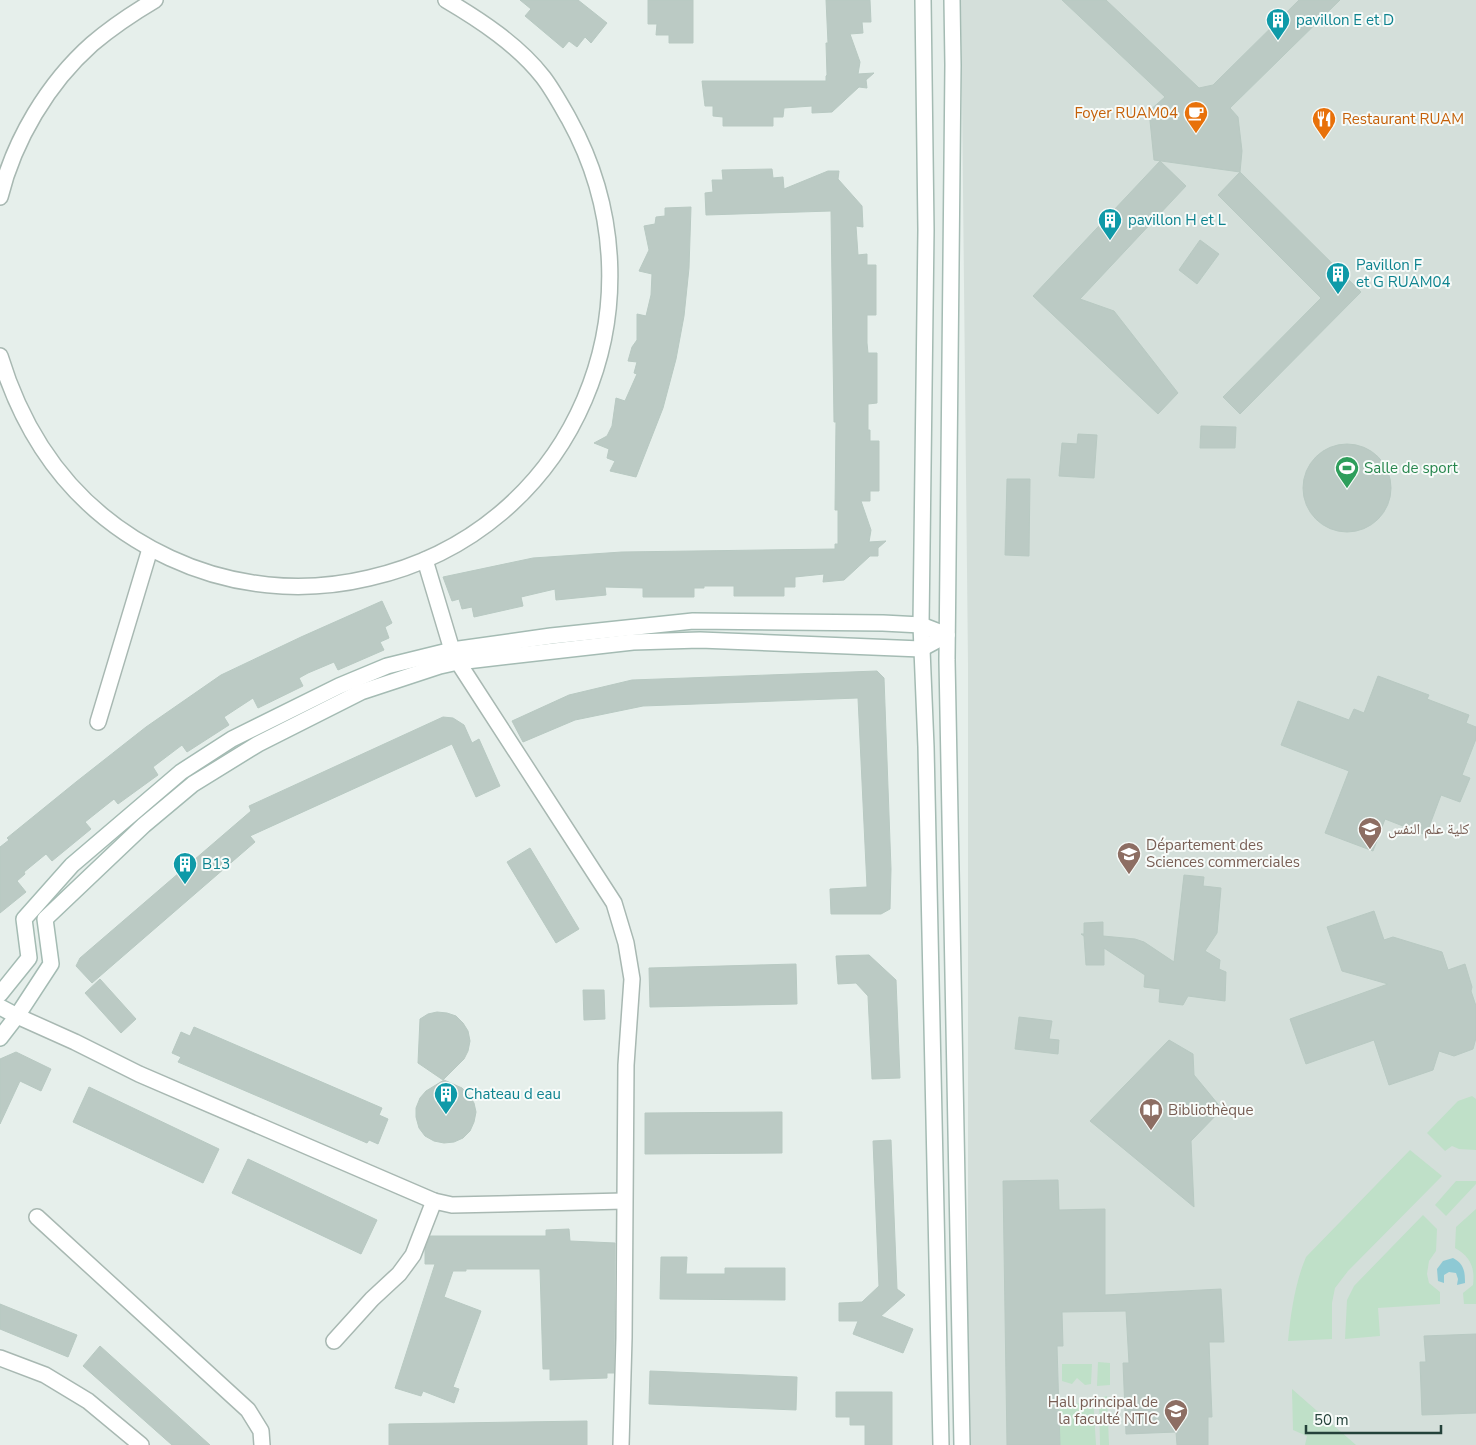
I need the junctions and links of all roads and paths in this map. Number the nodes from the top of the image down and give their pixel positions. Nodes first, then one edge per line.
1 (155, 0) edge
2 (446, 0) edge
3 (923, 0) edge
4 (952, 0) edge
5 (0, 197) edge
6 (0, 356) edge
7 (5, 390) edge
8 (150, 549) junction
9 (425, 560) junction
10 (921, 624) junction
11 (947, 635) junction
12 (921, 649) junction
13 (455, 656) junction
14 (98, 722) dead end
15 (0, 994) edge
16 (0, 1007) edge
17 (17, 1016) junction
18 (0, 1038) edge
19 (434, 1201) junction
20 (624, 1201) junction
21 (37, 1217) dead end
22 (334, 1341) dead end
23 (0, 1358) edge
24 (140, 1445) edge
25 (262, 1445) edge
26 (620, 1445) edge
27 (941, 1445) edge
28 (962, 1445) edge

1 - 5 main road
2 - 9 main road
3 - 10 main road
4 - 11 main road
6 - 7 main road
7 - 8 main road
8 - 9 main road
8 - 14 main road
9 - 13 main road
10 - 11 main road
10 - 12 main road
10 - 13 main road
11 - 12 main road
11 - 28 main road
12 - 13 main road
12 - 27 main road
13 - 15 main road
13 - 17 main road
13 - 20 main road
16 - 17 main road
17 - 18 main road
17 - 19 main road
19 - 20 main road
19 - 22 main road
20 - 26 main road
21 - 25 main road
23 - 24 main road

